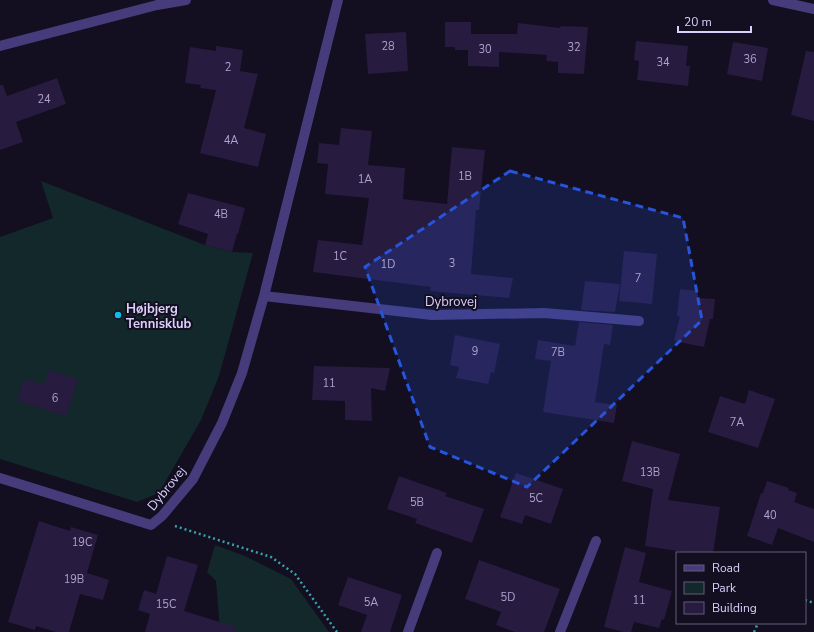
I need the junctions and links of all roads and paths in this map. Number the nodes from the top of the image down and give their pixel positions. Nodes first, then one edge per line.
1 (186, 0) edge
2 (338, 0) edge
3 (773, 0) edge
4 (814, 9) edge
5 (0, 46) edge
6 (264, 296) junction
7 (639, 321) dead end
8 (0, 478) edge
9 (162, 516) junction
10 (596, 541) dead end
11 (437, 553) dead end
12 (336, 632) edge
13 (408, 632) edge
14 (560, 632) edge

1 - 5 street
2 - 6 street, Dybrovej
3 - 4 street
6 - 7 street, Dybrovej
6 - 9 street, Dybrovej
8 - 9 street, Dybrovej
9 - 12 path
10 - 14 street
11 - 13 street

